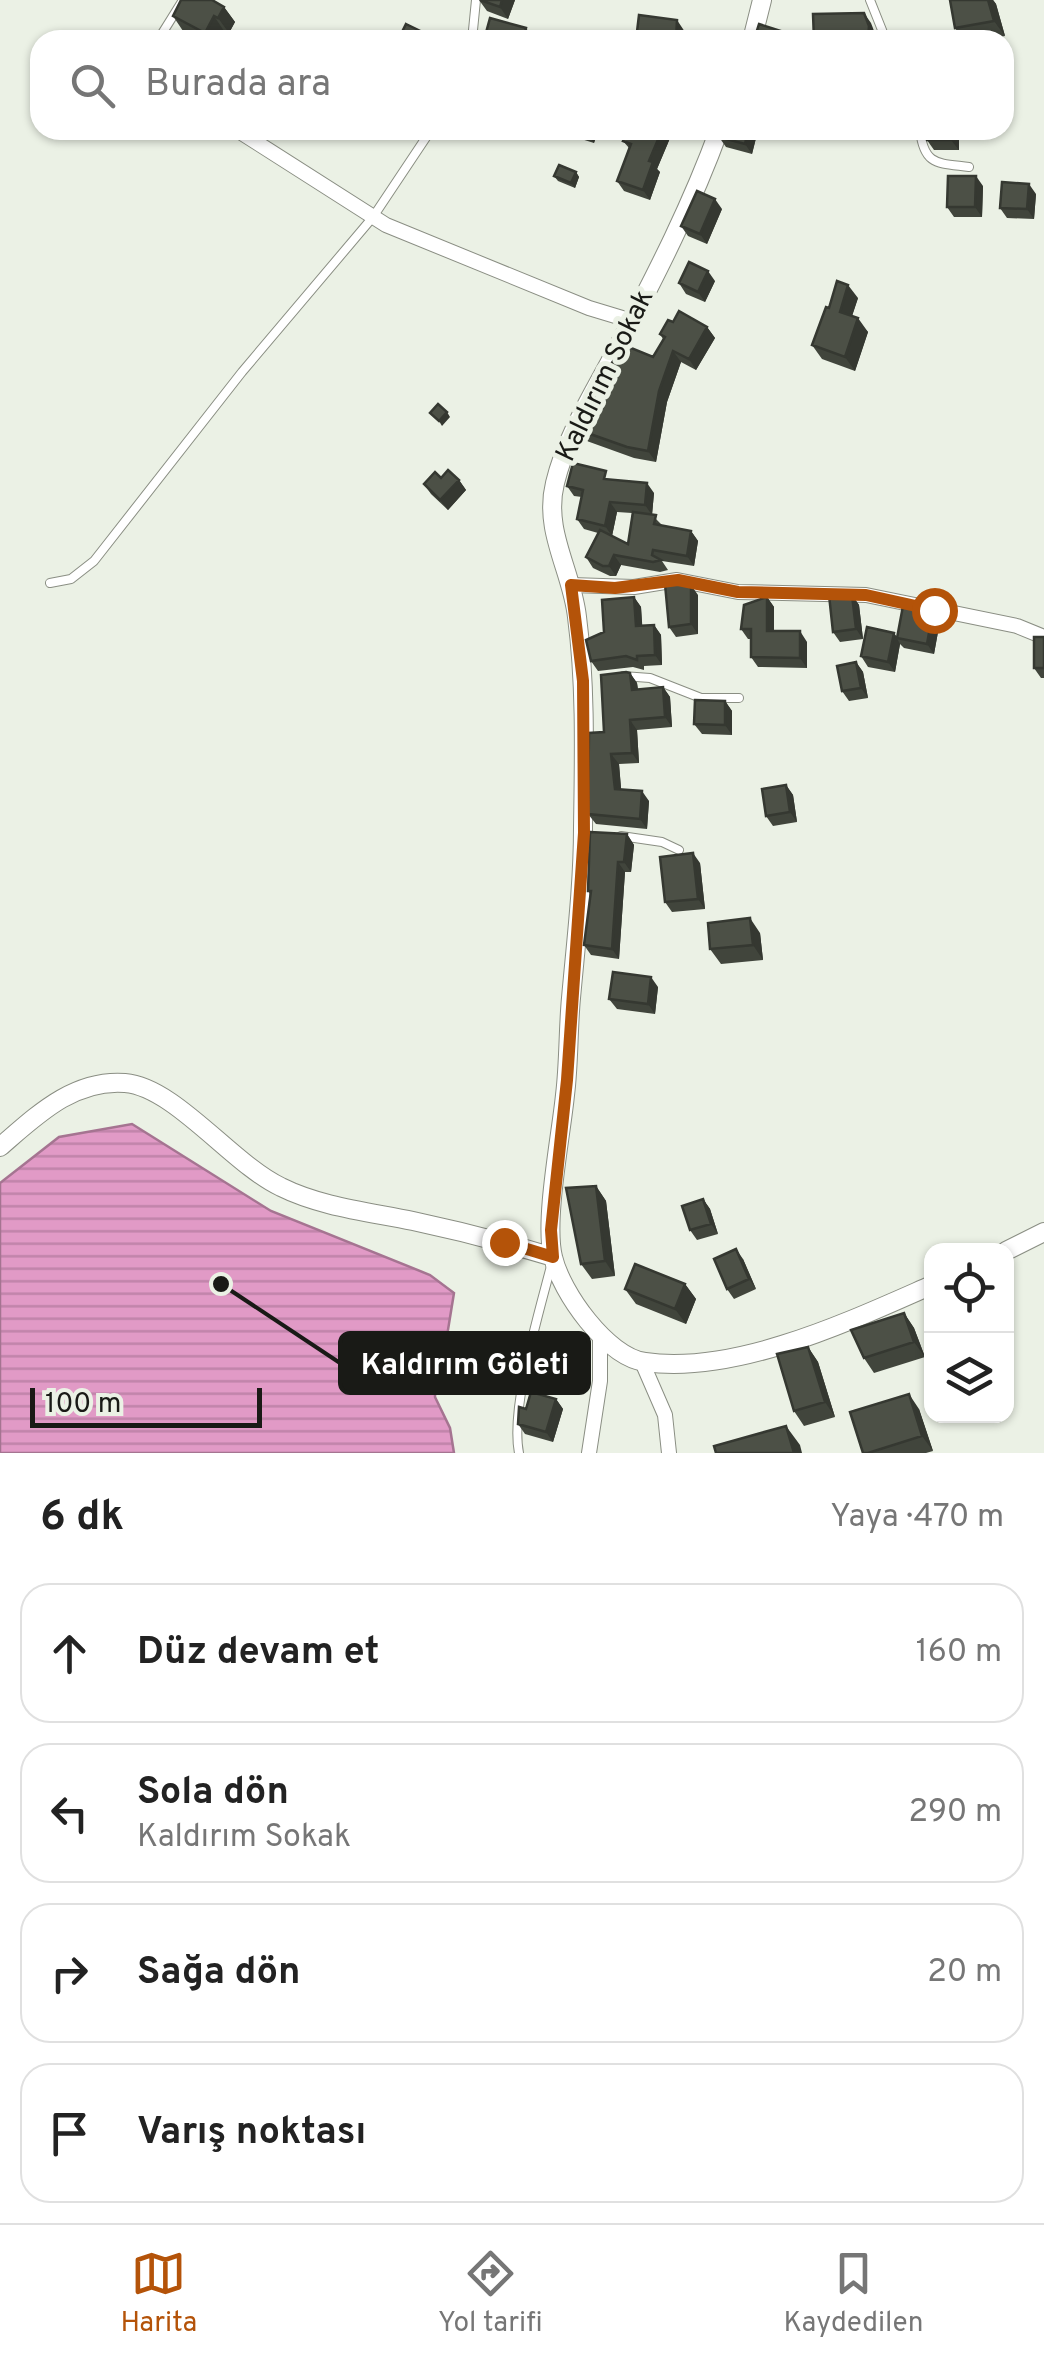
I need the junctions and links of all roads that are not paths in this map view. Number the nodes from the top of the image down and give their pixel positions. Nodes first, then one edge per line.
1 (183, 0) edge
2 (476, 0) edge
3 (762, 0) edge
4 (870, 0) edge
5 (164, 30) edge
6 (473, 30) edge
7 (754, 30) edge
8 (882, 30) edge
9 (253, 140) edge
10 (424, 140) edge
11 (715, 140) edge
12 (921, 140) edge
13 (969, 167) dead end
14 (373, 217) junction
15 (632, 320) junction
16 (50, 583) dead end
17 (571, 585) junction
18 (1044, 637) edge
19 (616, 677) edge
20 (739, 698) dead end
21 (615, 836) edge
22 (679, 850) edge
23 (0, 1147) edge
24 (1044, 1232) edge
25 (1014, 1248) edge
26 (553, 1257) junction
27 (924, 1288) edge
28 (600, 1338) junction
29 (642, 1362) junction
30 (520, 1453) edge
31 (589, 1453) edge
32 (669, 1453) edge

1 - 5 lane
2 - 6 lane
3 - 7 street
4 - 8 lane
9 - 14 street
10 - 14 lane
11 - 15 street, Kaldırım Sokak
12 - 13 lane
14 - 15 street
14 - 16 lane
15 - 17 street, Kaldırım Sokak
17 - 18 street
17 - 26 street, Kaldırım Sokak
19 - 20 lane
21 - 22 lane
23 - 26 street
24 - 25 street
26 - 28 street, Kaldırım Sokak
26 - 30 lane
27 - 29 street
28 - 29 street
28 - 31 street
29 - 32 street

